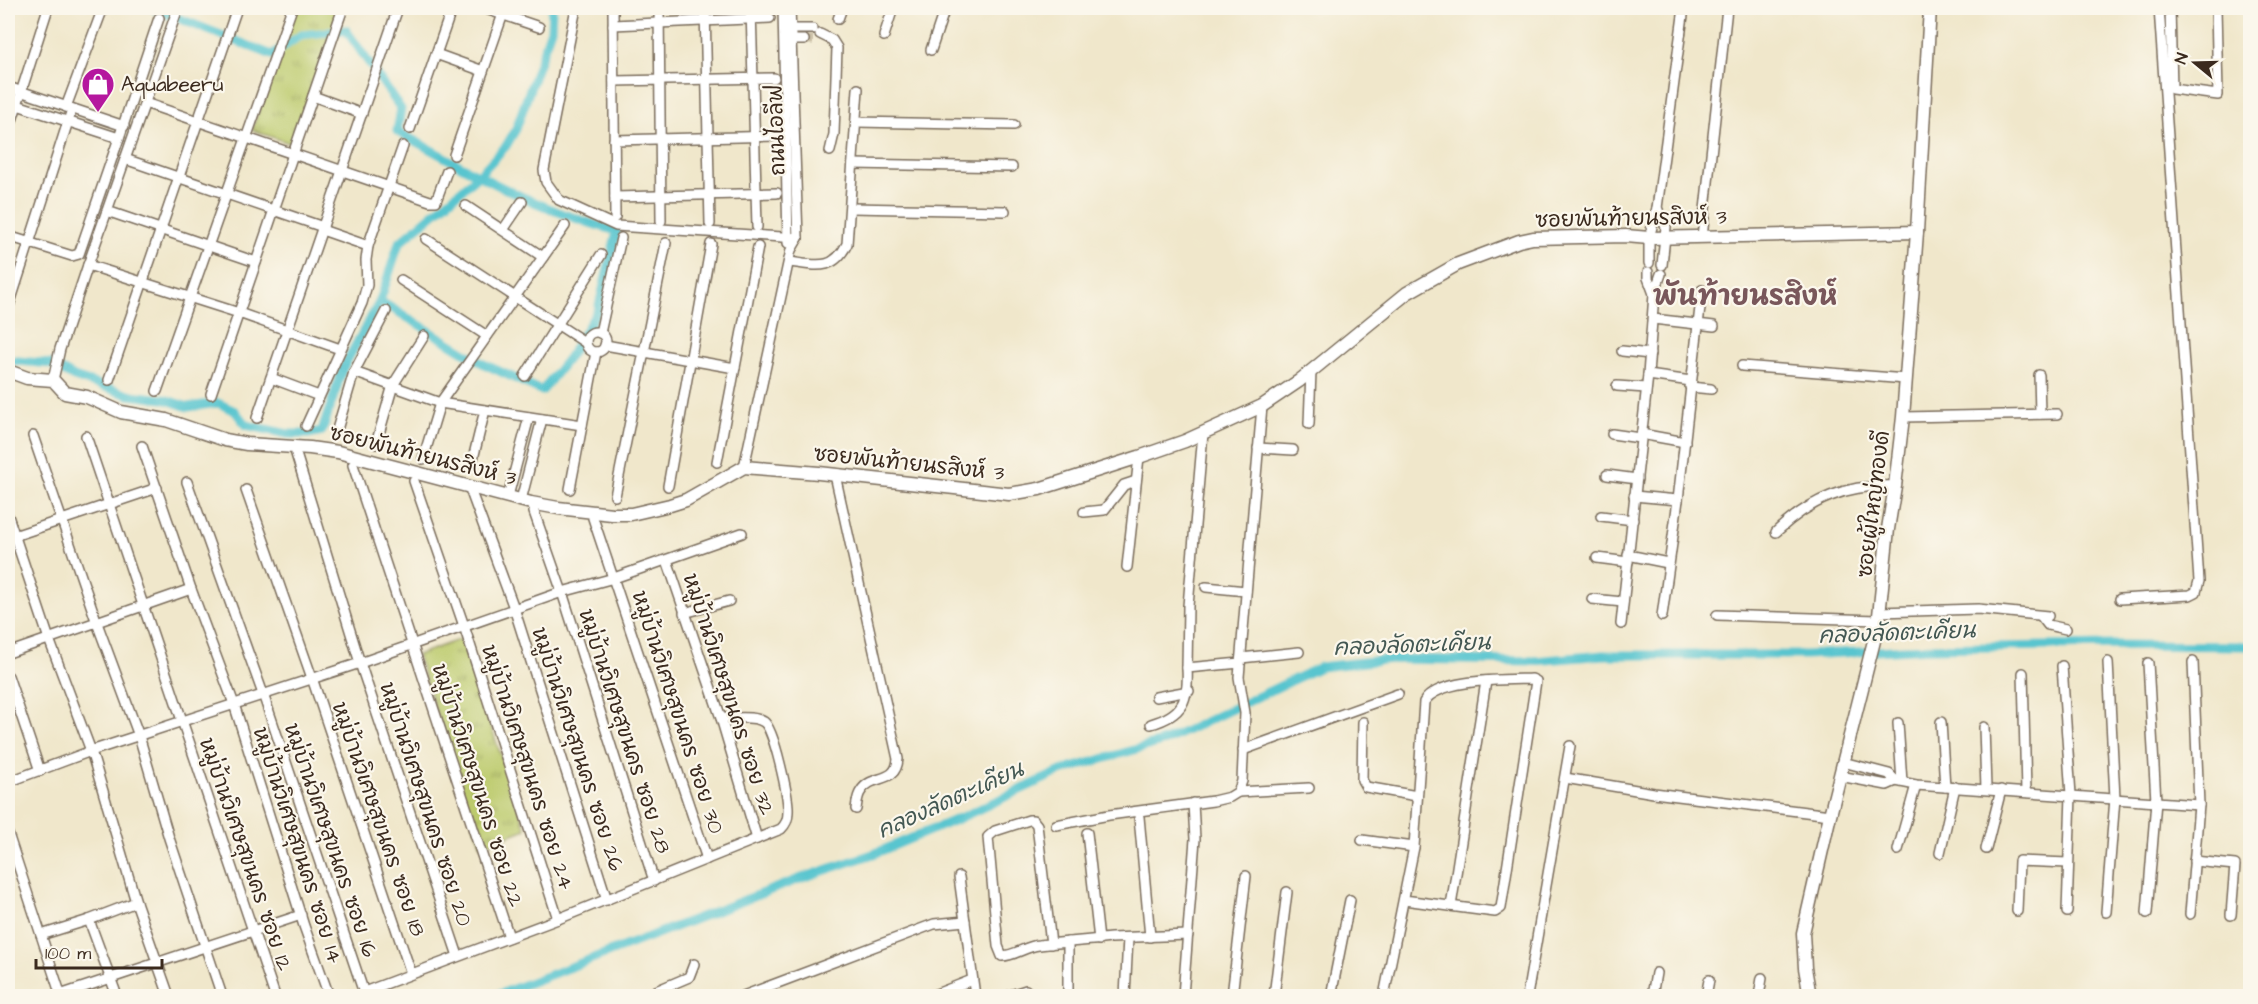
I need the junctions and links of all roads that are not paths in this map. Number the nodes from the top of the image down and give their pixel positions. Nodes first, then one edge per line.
1 (48, 8) edge
2 (104, 8) edge
3 (178, 8) edge
4 (237, 8) edge
5 (292, 8) edge
6 (343, 8) edge
7 (398, 8) edge
8 (452, 8) edge
9 (485, 8) edge
10 (576, 8) edge
11 (612, 8) edge
12 (659, 8) edge
13 (705, 8) edge
14 (751, 8) edge
15 (783, 8) edge
16 (790, 8) edge
17 (842, 8) edge
18 (893, 8) edge
19 (945, 8) edge
20 (1684, 8) edge
21 (1727, 8) edge
22 (1930, 8) edge
23 (2159, 8) edge
24 (2170, 8) edge
25 (2216, 8) edge
26 (503, 14) junction
27 (159, 18) dead end
28 (752, 18) junction
29 (770, 18) dead end
30 (838, 18) dead end
31 (705, 20) junction
32 (660, 22) junction
33 (613, 25) junction
34 (539, 27) dead end
35 (791, 29) junction
36 (884, 36) dead end
37 (791, 40) junction
38 (804, 40) tunnel mouth
39 (931, 50) dead end
40 (436, 54) junction
41 (483, 71) junction
42 (774, 78) dead end
43 (754, 79) junction
44 (706, 80) junction
45 (614, 81) junction
46 (661, 82) junction
47 (8, 87) edge
48 (858, 89) dead end
49 (21, 91) junction
50 (313, 96) junction
51 (12, 103) edge
52 (145, 103) junction
53 (69, 108) junction
54 (362, 114) junction
55 (68, 121) junction
56 (198, 121) junction
57 (125, 122) junction
58 (856, 122) junction
59 (137, 123) junction
60 (1014, 125) dead end
61 (410, 129) dead end
62 (8, 133) edge
63 (756, 136) junction
64 (777, 136) dead end
65 (245, 137) junction
66 (119, 138) junction
67 (709, 138) junction
68 (661, 139) junction
69 (614, 140) junction
70 (403, 146) dead end
71 (830, 151) dead end
72 (293, 154) junction
73 (454, 154) dead end
74 (125, 159) junction
75 (854, 164) junction
76 (1012, 167) dead end
77 (342, 171) junction
78 (447, 171) dead end
79 (179, 178) junction
80 (388, 187) junction
81 (756, 193) junction
82 (777, 193) dead end
83 (226, 194) junction
84 (709, 195) junction
85 (615, 197) junction
86 (661, 197) junction
87 (522, 202) dead end
88 (466, 206) dead end
89 (851, 208) junction
90 (1657, 208) junction
91 (274, 210) junction
92 (107, 211) junction
93 (1005, 211) dead end
94 (615, 216) dead end
95 (661, 221) dead end
96 (710, 224) dead end
97 (565, 226) dead end
98 (757, 227) dead end
99 (161, 229) junction
100 (322, 229) junction
101 (503, 230) junction
102 (1917, 232) junction
103 (8, 236) edge
104 (1702, 237) junction
105 (621, 238) dead end
106 (787, 238) junction
107 (798, 238) junction
108 (1649, 238) junction
109 (1665, 238) junction
110 (426, 239) dead end
111 (28, 243) junction
112 (666, 243) dead end
113 (711, 244) dead end
114 (208, 245) junction
115 (368, 246) junction
116 (758, 247) dead end
117 (791, 250) junction
118 (602, 255) dead end
119 (543, 256) junction
120 (256, 262) junction
121 (789, 262) junction
122 (88, 265) junction
123 (402, 280) dead end
124 (142, 283) junction
125 (1702, 290) dead end
126 (1654, 294) junction
127 (515, 297) junction
128 (190, 298) junction
129 (8, 309) edge
130 (386, 311) dead end
131 (239, 313) junction
132 (1653, 319) junction
133 (557, 324) junction
134 (1698, 324) junction
135 (1714, 326) dead end
136 (286, 330) junction
137 (600, 333) junction
138 (424, 336) dead end
139 (487, 336) junction
140 (586, 343) junction
141 (605, 345) junction
142 (340, 349) junction
143 (1622, 351) dead end
144 (596, 352) junction
145 (644, 352) junction
146 (1650, 354) junction
147 (690, 360) junction
148 (1742, 366) dead end
149 (735, 368) junction
150 (8, 371) edge
151 (1311, 371) junction
152 (354, 372) junction
153 (54, 375) junction
154 (1648, 375) junction
155 (2039, 375) dead end
156 (525, 376) dead end
157 (271, 378) junction
158 (1906, 379) junction
159 (109, 381) dead end
160 (1691, 384) junction
161 (393, 386) junction
162 (1617, 386) dead end
163 (1646, 388) junction
164 (1711, 389) dead end
165 (157, 391) dead end
166 (211, 394) dead end
167 (319, 396) junction
168 (440, 402) junction
169 (1262, 406) junction
170 (485, 410) junction
171 (2040, 414) junction
172 (2057, 414) dead end
173 (529, 417) junction
174 (1903, 417) junction
175 (257, 418) dead end
176 (542, 419) junction
177 (1309, 424) dead end
178 (582, 425) junction
179 (306, 426) dead end
180 (336, 433) dead end
181 (1203, 433) junction
182 (1612, 434) dead end
183 (33, 436) dead end
184 (86, 436) dead end
185 (1641, 436) junction
186 (1685, 442) junction
187 (376, 444) dead end
188 (142, 446) dead end
189 (1258, 448) junction
190 (1293, 450) dead end
191 (296, 454) dead end
192 (1139, 457) junction
193 (423, 459) dead end
194 (717, 462) dead end
195 (353, 465) dead end
196 (471, 467) dead end
197 (744, 467) junction
198 (836, 475) junction
199 (1607, 475) dead end
200 (1637, 479) junction
201 (414, 481) dead end
202 (1136, 481) junction
203 (187, 482) dead end
204 (668, 486) dead end
205 (1895, 486) junction
206 (157, 488) junction
207 (570, 489) dead end
208 (246, 490) dead end
209 (471, 492) dead end
210 (508, 496) junction
211 (615, 496) dead end
212 (1634, 496) junction
213 (521, 500) junction
214 (1678, 500) junction
215 (109, 504) junction
216 (534, 512) dead end
217 (1084, 512) dead end
218 (8, 516) edge
219 (1601, 516) dead end
220 (593, 518) dead end
221 (62, 520) junction
222 (1632, 520) junction
223 (1776, 532) dead end
224 (742, 533) dead end
225 (11, 537) edge
226 (1597, 558) dead end
227 (1628, 558) junction
228 (667, 560) junction
229 (1668, 563) junction
230 (1127, 567) dead end
231 (614, 578) junction
232 (1206, 587) dead end
233 (191, 590) junction
234 (1246, 591) junction
235 (562, 592) junction
236 (1592, 599) dead end
237 (2120, 599) dead end
238 (729, 601) dead end
239 (1623, 602) junction
240 (144, 606) junction
241 (514, 608) junction
242 (684, 613) junction
243 (1717, 615) dead end
244 (1662, 616) dead end
245 (1878, 619) junction
246 (97, 623) junction
247 (1621, 624) dead end
248 (464, 626) junction
249 (2066, 629) dead end
250 (49, 639) junction
251 (413, 644) junction
252 (8, 652) edge
253 (1299, 652) dead end
254 (1241, 661) junction
255 (2108, 662) dead end
256 (2193, 662) dead end
257 (360, 663) junction
258 (2148, 663) dead end
259 (2062, 666) dead end
260 (1187, 668) junction
261 (2023, 673) dead end
262 (8, 676) edge
263 (312, 678) junction
264 (1486, 681) junction
265 (1188, 691) junction
266 (263, 694) junction
267 (1398, 694) dead end
268 (1156, 697) dead end
269 (234, 704) junction
270 (721, 718) junction
271 (1364, 722) dead end
272 (1941, 722) dead end
273 (183, 723) junction
274 (1898, 723) dead end
275 (1151, 724) dead end
276 (1983, 727) dead end
277 (139, 736) junction
278 (1570, 746) dead end
279 (1243, 750) junction
280 (91, 752) junction
281 (1843, 762) junction
282 (40, 771) junction
283 (1840, 776) junction
284 (1565, 778) junction
285 (8, 782) edge
286 (1899, 782) junction
287 (1916, 785) junction
288 (1945, 787) junction
289 (1955, 787) junction
290 (1309, 788) dead end
291 (1986, 789) junction
292 (2001, 790) junction
293 (1238, 792) junction
294 (2026, 792) junction
295 (2071, 795) junction
296 (1417, 796) junction
297 (2115, 798) junction
298 (2156, 801) junction
299 (1193, 803) junction
300 (2199, 804) junction
301 (856, 809) dead end
302 (1830, 815) junction
303 (1139, 817) dead end
304 (1056, 825) dead end
305 (1087, 833) dead end
306 (8, 834) edge
307 (758, 839) junction
308 (1362, 840) dead end
309 (1414, 847) junction
310 (1986, 849) dead end
311 (1898, 850) dead end
312 (1940, 853) dead end
313 (707, 859) junction
314 (2194, 861) junction
315 (2068, 863) junction
316 (1246, 876) dead end
317 (959, 878) dead end
318 (654, 881) junction
319 (1287, 892) dead end
320 (607, 900) junction
321 (1350, 900) dead end
322 (1404, 900) junction
323 (136, 902) junction
324 (1451, 906) junction
325 (2017, 911) dead end
326 (2067, 912) dead end
327 (2106, 912) dead end
328 (2147, 913) dead end
329 (2190, 914) dead end
330 (301, 915) junction
331 (2231, 915) dead end
332 (89, 920) junction
333 (558, 920) junction
334 (965, 921) junction
335 (254, 932) junction
336 (40, 935) junction
337 (1188, 935) junction
338 (509, 937) junction
339 (1150, 937) junction
340 (1128, 938) junction
341 (1099, 940) junction
342 (1068, 942) junction
343 (1051, 944) junction
344 (205, 947) junction
345 (458, 956) junction
346 (158, 963) junction
347 (694, 964) dead end
348 (411, 973) junction
349 (1656, 973) dead end
350 (111, 978) junction
351 (1762, 978) dead end
352 (972, 980) junction
353 (1709, 980) dead end
354 (1026, 990) dead end
355 (365, 994) edge
356 (60, 996) edge
357 (117, 996) edge
358 (169, 996) edge
359 (222, 996) edge
360 (275, 996) edge
361 (329, 996) edge
362 (652, 996) edge
363 (746, 996) edge
364 (931, 996) edge
365 (975, 996) edge
366 (1008, 996) edge
367 (1068, 996) edge
368 (1125, 996) edge
369 (1183, 996) edge
370 (1232, 996) edge
371 (1274, 996) edge
372 (1331, 996) edge
373 (1384, 996) edge
374 (1527, 996) edge
375 (1652, 996) edge
376 (1706, 996) edge
377 (1759, 996) edge
378 (1810, 996) edge

1 - 49 street
2 - 53 street
3 - 52 street
4 - 56 street
5 - 65 street
6 - 50 street
7 - 54 street
8 - 40 street
9 - 26 street
10 - 106 street
11 - 33 street
12 - 32 street
13 - 31 street
14 - 28 street
15 - 106 street, ถนนไอลีฟ
16 - 35 street, ถนนไอลีฟ
17 - 30 street
18 - 36 street
19 - 39 street
20 - 90 street
21 - 104 street
22 - 102 street, ซอยผู้ใหญ่ทองดี
23 - 237 street
24 - 25 street
26 - 34 street
26 - 41 street
27 - 57 street
28 - 29 street
28 - 31 street
28 - 43 street
31 - 32 street
31 - 44 street
32 - 33 street
32 - 46 street
33 - 45 street
35 - 37 street, ถนนไอลีฟ
35 - 71 street
37 - 38 street
37 - 107 street, ถนนไอลีฟ
40 - 41 street
40 - 61 street
41 - 73 street
42 - 43 street
43 - 44 street
43 - 63 street
44 - 46 street
44 - 67 street
45 - 46 street
45 - 69 street
46 - 68 street
47 - 49 street
48 - 58 street
49 - 51 street
49 - 53 street
50 - 54 street
50 - 72 street
51 - 55 street
51 - 62 street
52 - 56 street
52 - 59 street
53 - 55 street
53 - 57 street
54 - 77 street
55 - 66 street
55 - 111 street
56 - 65 street
56 - 79 street
57 - 59 street
57 - 66 street
58 - 60 street
58 - 75 street
59 - 74 street
63 - 64 street
63 - 67 street
63 - 81 street
65 - 72 street
65 - 83 street
66 - 111 street
67 - 68 street
67 - 84 street
68 - 69 street
68 - 86 street
69 - 85 street
70 - 80 street
72 - 77 street
72 - 91 street
74 - 79 street
74 - 92 street
75 - 76 street
75 - 89 street
77 - 80 street
77 - 100 street
78 - 80 street
79 - 83 street
79 - 99 street
80 - 115 street
81 - 82 street
81 - 84 street
81 - 98 street
83 - 91 street
83 - 114 street
84 - 86 street
84 - 96 street
85 - 86 street
85 - 94 street
86 - 95 street
87 - 101 street
88 - 101 street
89 - 93 street
89 - 121 street
90 - 108 street
90 - 109 street
91 - 100 street
91 - 120 street
92 - 99 street
92 - 122 street
97 - 119 street
99 - 114 street
99 - 124 street
100 - 115 street
100 - 136 street
101 - 119 street
102 - 104 street, ซอยพันท้ายนรสิงห์ 3
102 - 158 street, ซอยผู้ใหญ่ทองดี
103 - 111 street
104 - 109 street, ซอยพันท้ายนรสิงห์ 3
105 - 137 street
106 - 107 street
106 - 117 street, ถนนไอลีฟ
107 - 117 street, ถนนไอลีฟ
108 - 109 street, ซอยพันท้ายนรสิงห์ 3
108 - 126 street
108 - 151 street, ซอยพันท้ายนรสิงห์ 3
109 - 126 street
110 - 127 street
111 - 129 street
112 - 145 street
113 - 147 street
114 - 120 street
114 - 128 street
115 - 142 street
116 - 149 street
117 - 121 street, ถนนไอลีฟ
118 - 133 street
119 - 127 street
120 - 131 street
121 - 197 street, ถนนไอลีฟ
122 - 124 street
122 - 153 street
123 - 139 street
124 - 128 street
124 - 159 street
125 - 134 street
126 - 132 street
127 - 133 street
127 - 139 street
128 - 131 street
128 - 165 street
130 - 152 street
131 - 136 street
131 - 166 street
132 - 134 street
132 - 146 street
133 - 140 street
133 - 156 street
134 - 135 street
134 - 160 street
136 - 142 street
136 - 157 street
137 - 140 street
137 - 141 street
138 - 161 street
139 - 168 street
140 - 144 street
141 - 144 street
141 - 145 street
142 - 167 street
143 - 146 street
144 - 178 street
145 - 147 street
145 - 211 street
146 - 154 street
147 - 149 street
147 - 204 street
148 - 158 street
149 - 194 street
150 - 153 street, ซอยพันท้ายนรสิงห์ 3
151 - 169 street, ซอยพันท้ายนรสิงห์ 3
151 - 177 street
152 - 161 street
152 - 180 street
153 - 210 street, ซอยพันท้ายนรสิงห์ 3
154 - 160 street
154 - 163 street
155 - 171 street
157 - 167 street
157 - 175 street
158 - 174 street, ซอยผู้ใหญ่ทองดี
160 - 164 street
160 - 186 street
161 - 168 street
161 - 187 street
162 - 163 street
163 - 185 street
167 - 179 street
168 - 170 street
168 - 193 street
169 - 181 street, ซอยพันท้ายนรสิงห์ 3
169 - 189 street
170 - 173 street
170 - 196 street
171 - 172 street
171 - 174 street
173 - 176 street
173 - 210 street
174 - 205 street, ซอยผู้ใหญ่ทองดี
176 - 178 street
176 - 213 street
178 - 207 street
181 - 192 street, ซอยพันท้ายนรสิงห์ 3
181 - 260 street
182 - 185 street
183 - 221 street
184 - 215 street, หมู่บ้านวิเศษสุขนคร ซอย 12
185 - 186 street
185 - 200 street
186 - 214 street
188 - 206 street, หมู่บ้านวิเศษสุขนคร ซอย 14
189 - 190 street
189 - 234 street
191 - 257 street, หมู่บ้านวิเศษสุขนคร ซอย 20
192 - 198 street, ซอยพันท้ายนรสิงห์ 3
192 - 202 street
195 - 251 street, หมู่บ้านวิเศษสุขนคร ซอย 22
197 - 198 street, ซอยพันท้ายนรสิงห์ 3
197 - 213 street, ซอยพันท้ายนรสิงห์ 3
198 - 301 street
199 - 200 street
200 - 212 street
201 - 248 street, หมู่บ้านวิเศษสุขนคร ซอย 24
202 - 217 street
202 - 230 street
203 - 266 street, หมู่บ้านวิเศษสุขนคร ซอย 16
205 - 223 street
205 - 245 street, ซอยผู้ใหญ่ทองดี
206 - 215 street
206 - 233 street, หมู่บ้านวิเศษสุขนคร ซอย 14
208 - 263 street, หมู่บ้านวิเศษสุขนคร ซอย 18
209 - 241 street, หมู่บ้านวิเศษสุขนคร ซอย 26
210 - 213 street, ซอยพันท้ายนรสิงห์ 3
212 - 214 street
212 - 222 street
214 - 229 street
215 - 221 street
215 - 240 street, หมู่บ้านวิเศษสุขนคร ซอย 12
216 - 235 street, หมู่บ้านวิเศษสุขนคร ซอย 28
218 - 225 street
219 - 222 street
220 - 231 street, หมู่บ้านวิเศษสุขนคร ซอย 30
221 - 225 street
221 - 246 street
222 - 227 street
224 - 228 street
225 - 250 street
226 - 227 street
227 - 229 street
227 - 239 street
228 - 231 street
228 - 242 street, หมู่บ้านวิเศษสุขนคร ซอย 32
229 - 244 street
231 - 235 street
231 - 313 street, หมู่บ้านวิเศษสุขนคร ซอย 30
232 - 234 street
233 - 240 street
233 - 269 street, หมู่บ้านวิเศษสุขนคร ซอย 14
234 - 254 street
235 - 241 street
235 - 318 street, หมู่บ้านวิเศษสุขนคร ซอย 28
236 - 239 street
238 - 242 street
239 - 247 street
240 - 246 street
240 - 273 street, หมู่บ้านวิเศษสุขนคร ซอย 12
241 - 248 street
241 - 320 street, หมู่บ้านวิเศษสุขนคร ซอย 26
242 - 270 street, หมู่บ้านวิเศษสุขนคร ซอย 32
243 - 245 street
245 - 249 street
245 - 281 street, ซอยผู้ใหญ่ทองดี
246 - 250 street
246 - 277 street
248 - 251 street
248 - 333 street, หมู่บ้านวิเศษสุขนคร ซอย 24
250 - 252 street
250 - 280 street
251 - 257 street
251 - 338 street, หมู่บ้านวิเศษสุขนคร ซอย 22
253 - 254 street
254 - 260 street
254 - 279 street
255 - 297 street
256 - 300 street
257 - 263 street
257 - 345 street, หมู่บ้านวิเศษสุขนคร ซอย 20
258 - 298 street
259 - 295 street
260 - 265 street
261 - 294 street
262 - 282 street
263 - 266 street
263 - 348 street, หมู่บ้านวิเศษสุขนคร ซอย 18
264 - 296 street
264 - 324 street
264 - 324 street
265 - 268 street
265 - 275 street
266 - 269 street
266 - 355 street, หมู่บ้านวิเศษสุขนคร ซอย 16
267 - 279 street
269 - 273 street
269 - 330 street, หมู่บ้านวิเศษสุขนคร ซอย 14
270 - 307 street, หมู่บ้านวิเศษสุขนคร ซอย 32
270 - 307 street
271 - 296 street
272 - 288 street
273 - 277 street
273 - 335 street, หมู่บ้านวิเศษสุขนคร ซอย 12
274 - 286 street
276 - 291 street
277 - 280 street
277 - 344 street
278 - 284 street
279 - 293 street
280 - 282 street
280 - 323 street
281 - 283 street, ซอยผู้ใหญ่ทองดี
281 - 286 street
282 - 285 street
283 - 286 street
283 - 302 street, ซอยผู้ใหญ่ทองดี
284 - 302 street
284 - 374 street
286 - 287 street
287 - 288 street
287 - 311 street
288 - 289 street
289 - 291 street
289 - 312 street
290 - 293 street
291 - 292 street
292 - 294 street
292 - 310 street
293 - 299 street
294 - 295 street
295 - 297 street
295 - 315 street
296 - 309 street
297 - 298 street
297 - 327 street
298 - 300 street
298 - 328 street
299 - 304 street
299 - 337 street
300 - 314 street
302 - 378 street, ซอยผู้ใหญ่ทองดี
303 - 339 street
305 - 341 street
306 - 336 street
307 - 313 street
308 - 309 street
309 - 322 street
313 - 318 street
314 - 329 street
314 - 331 street
315 - 325 street
315 - 326 street
316 - 370 street
317 - 334 street
318 - 320 street
319 - 371 street
320 - 333 street
321 - 372 street
322 - 324 street
322 - 373 street
323 - 332 street
323 - 346 street
330 - 335 street
330 - 361 street, หมู่บ้านวิเศษสุขนคร ซอย 14
332 - 336 street
332 - 350 street
333 - 338 street
334 - 352 street
334 - 363 street
335 - 344 street
335 - 360 street, หมู่บ้านวิเศษสุขนคร ซอย 12
336 - 356 street
337 - 339 street
337 - 369 street
338 - 345 street
339 - 340 street
340 - 341 street
340 - 368 street
341 - 342 street
342 - 343 street
342 - 367 street
343 - 343 street
344 - 346 street
344 - 359 street
345 - 348 street
346 - 350 street
346 - 358 street
347 - 362 street
348 - 355 street
349 - 375 street
350 - 356 street
350 - 357 street
351 - 377 street
352 - 364 street
352 - 365 street
353 - 376 street
354 - 366 street

